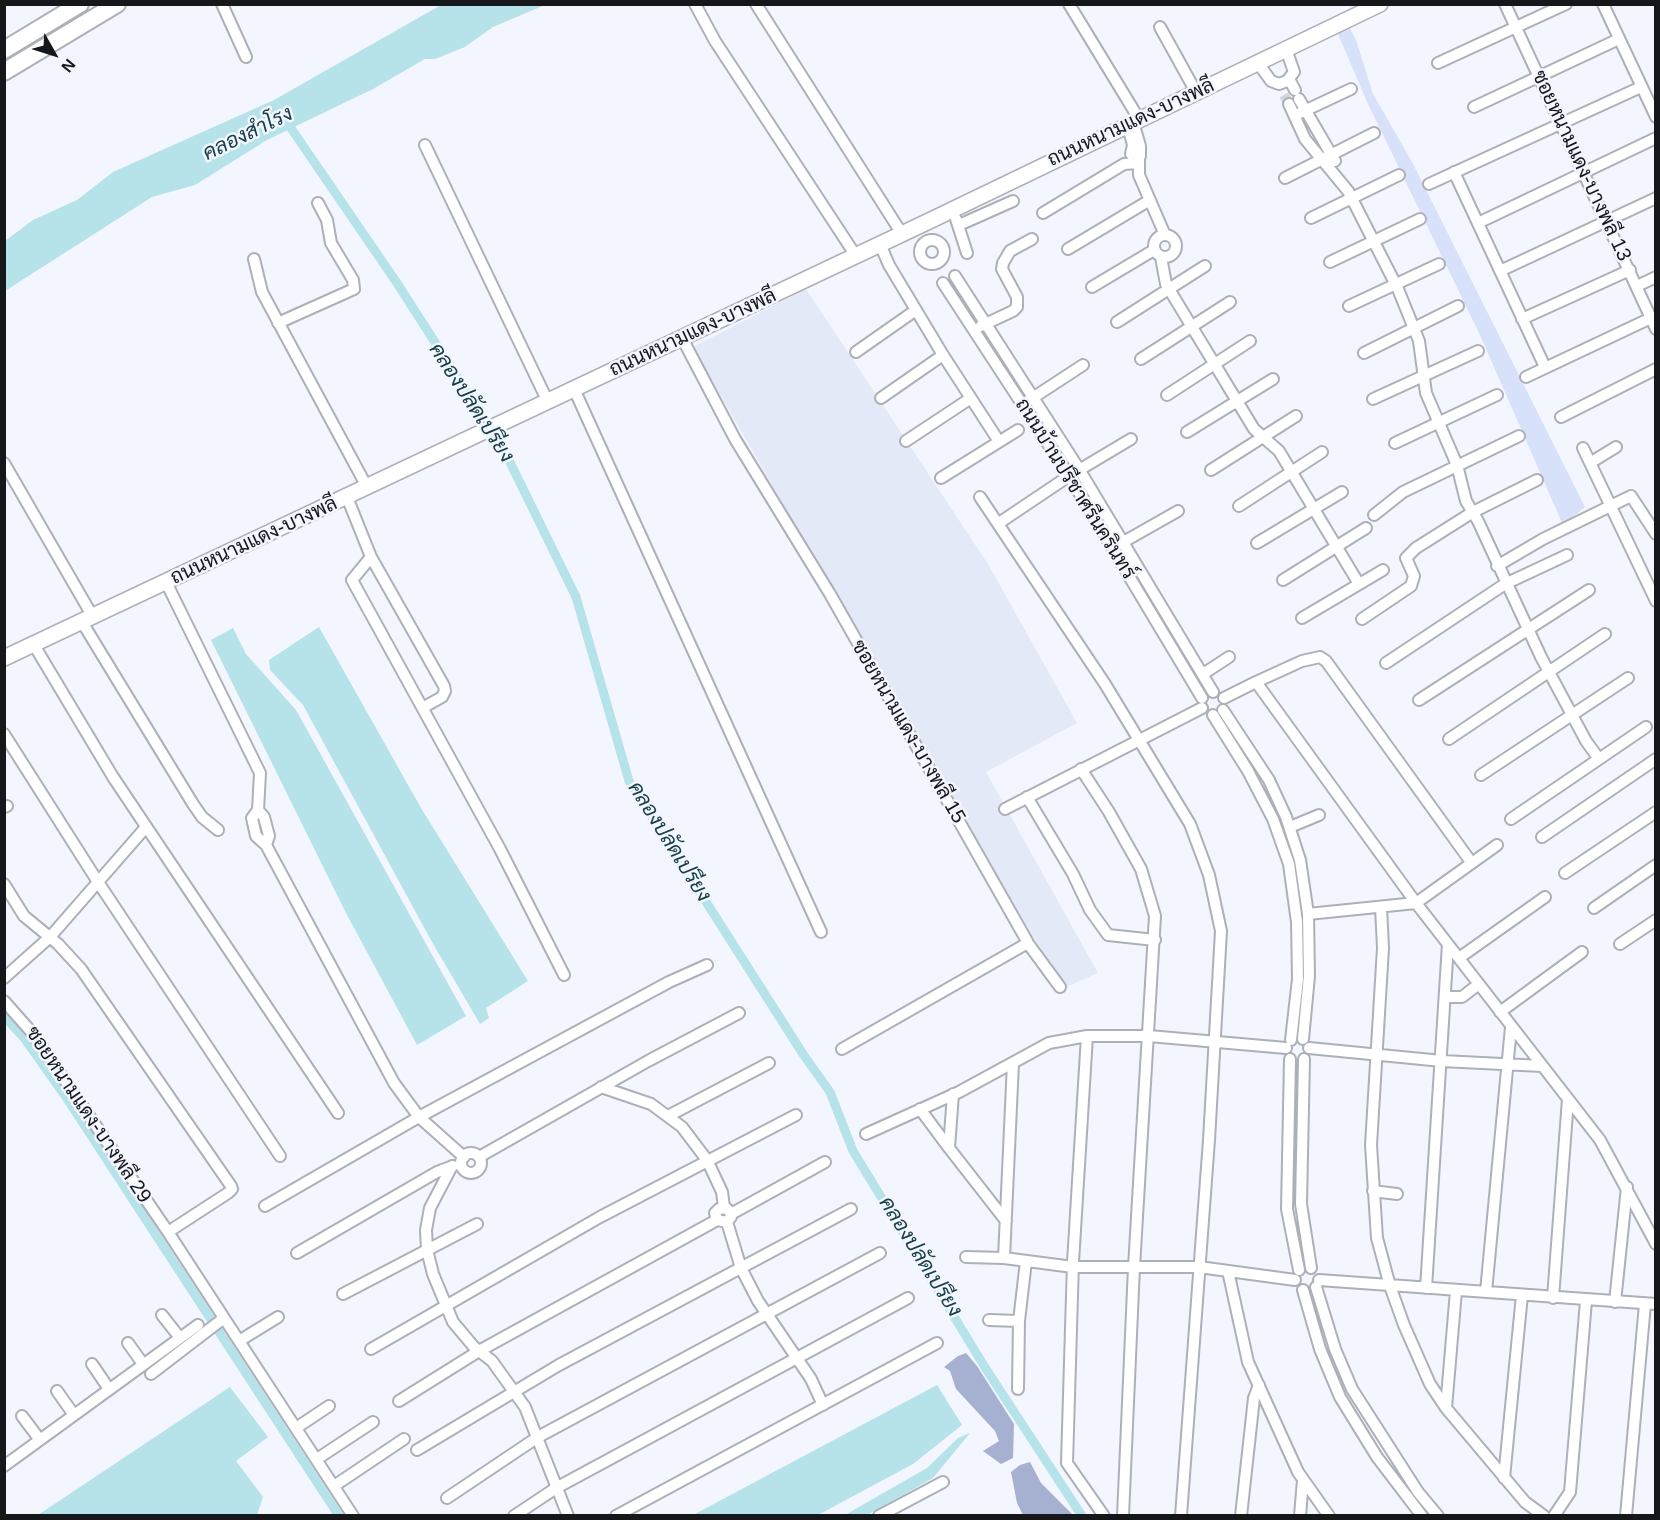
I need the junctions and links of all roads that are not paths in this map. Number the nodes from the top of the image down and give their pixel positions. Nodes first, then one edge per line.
1 (80, 4) edge
2 (117, 4) edge
3 (222, 4) edge
4 (695, 4) edge
5 (756, 4) edge
6 (1069, 4) edge
7 (1380, 4) edge
8 (1505, 4) edge
9 (1566, 4) edge
10 (1604, 4) edge
11 (1160, 27) dead end
12 (1516, 28) junction
13 (1619, 39) junction
14 (1286, 49) junction
15 (4, 50) edge
16 (246, 57) dead end
17 (1258, 63) junction
18 (1438, 63) dead end
19 (4, 72) edge
20 (1538, 77) junction
21 (1284, 82) junction
22 (1641, 87) junction
23 (1351, 89) dead end
24 (1196, 92) junction
25 (1292, 97) junction
26 (1474, 107) dead end
27 (1305, 111) junction
28 (1294, 116) junction
29 (1656, 117) edge
30 (1133, 122) junction
31 (1561, 124) junction
32 (1374, 133) dead end
33 (1656, 138) edge
34 (425, 145) dead end
35 (1326, 157) junction
36 (1134, 159) junction
37 (1455, 172) junction
38 (1584, 172) junction
39 (1399, 175) dead end
40 (1285, 178) dead end
41 (1429, 184) dead end
42 (1352, 198) junction
43 (1656, 198) edge
44 (1150, 200) junction
45 (1013, 201) dead end
46 (318, 203) dead end
47 (951, 210) junction
48 (1043, 213) dead end
49 (1311, 218) dead end
50 (1420, 219) dead end
51 (1606, 220) junction
52 (925, 223) junction
53 (1478, 223) junction
54 (959, 225) junction
55 (906, 232) junction
56 (1165, 235) junction
57 (1032, 239) dead end
58 (934, 240) junction
59 (1374, 242) junction
60 (880, 244) junction
61 (921, 247) junction
62 (1068, 249) dead end
63 (967, 252) dead end
64 (1158, 253) junction
65 (944, 255) junction
66 (855, 256) junction
67 (254, 260) dead end
68 (1330, 262) dead end
69 (933, 263) junction
70 (1439, 264) dead end
71 (1205, 266) dead end
72 (1630, 270) junction
73 (1500, 271) junction
74 (1656, 277) edge
75 (1395, 284) junction
76 (1637, 286) junction
77 (1092, 287) dead end
78 (1169, 289) junction
79 (1230, 302) dead end
80 (1349, 306) dead end
81 (1458, 306) dead end
82 (916, 310) junction
83 (1522, 319) junction
84 (1117, 322) dead end
85 (278, 323) junction
86 (987, 323) junction
87 (1653, 323) edge
88 (1191, 327) junction
89 (1415, 329) junction
90 (975, 330) junction
91 (682, 338) junction
92 (1250, 341) dead end
93 (1478, 351) dead end
94 (856, 352) dead end
95 (1364, 353) dead end
96 (943, 356) junction
97 (1141, 359) dead end
98 (1083, 364) dead end
99 (1215, 364) junction
100 (1545, 368) junction
101 (1656, 369) edge
102 (1423, 376) junction
103 (1526, 377) dead end
104 (1273, 379) dead end
105 (574, 389) junction
106 (1167, 395) dead end
107 (1497, 395) dead end
108 (881, 398) dead end
109 (971, 398) junction
110 (1033, 398) junction
111 (1373, 399) dead end
112 (1238, 401) junction
113 (548, 402) junction
114 (1023, 404) junction
115 (1296, 416) dead end
116 (1562, 417) dead end
117 (1439, 423) junction
118 (1018, 430) dead end
119 (1187, 432) dead end
120 (1519, 436) dead end
121 (1262, 438) junction
122 (1131, 439) dead end
123 (998, 440) junction
124 (906, 441) dead end
125 (1395, 442) dead end
126 (1616, 447) dead end
127 (1583, 448) dead end
128 (1322, 452) dead end
129 (4, 463) edge
130 (1590, 463) junction
131 (1457, 465) junction
132 (1079, 469) junction
133 (1211, 470) dead end
134 (1290, 471) junction
135 (1069, 476) junction
136 (941, 478) dead end
137 (1537, 480) dead end
138 (367, 487) junction
139 (1342, 492) dead end
140 (347, 497) junction
141 (980, 497) dead end
142 (1239, 506) dead end
143 (1610, 506) junction
144 (1312, 508) junction
145 (1178, 512) dead end
146 (1473, 512) junction
147 (1374, 515) dead end
148 (999, 523) junction
149 (1366, 528) dead end
150 (1656, 534) edge
151 (1124, 542) junction
152 (1257, 543) dead end
153 (1336, 547) junction
154 (1113, 548) junction
155 (1568, 555) dead end
156 (370, 557) junction
157 (1497, 566) junction
158 (1383, 570) dead end
159 (1282, 580) dead end
160 (166, 582) junction
161 (1359, 584) junction
162 (1505, 584) junction
163 (1589, 590) dead end
164 (1656, 601) edge
165 (1302, 618) dead end
166 (87, 619) junction
167 (1362, 619) dead end
168 (1528, 629) junction
169 (1605, 634) dead end
170 (34, 645) junction
171 (1229, 657) dead end
172 (4, 658) edge
173 (1386, 663) dead end
174 (1549, 672) junction
175 (1203, 674) junction
176 (1628, 678) dead end
177 (1256, 682) junction
178 (1213, 692) junction
179 (1419, 700) dead end
180 (1202, 703) junction
181 (424, 707) junction
182 (1220, 708) junction
183 (1572, 714) junction
184 (1646, 727) dead end
185 (4, 734) edge
186 (1449, 739) dead end
187 (1139, 740) junction
188 (1599, 759) junction
189 (1656, 759) edge
190 (1081, 769) junction
191 (1481, 775) dead end
192 (1027, 797) junction
193 (1005, 809) dead end
194 (1656, 812) edge
195 (1319, 815) dead end
196 (1511, 819) dead end
197 (146, 827) junction
198 (1290, 827) junction
199 (218, 830) dead end
200 (1542, 837) dead end
201 (1497, 845) dead end
202 (1471, 862) junction
203 (1656, 866) edge
204 (1565, 873) dead end
205 (98, 882) junction
206 (4, 884) edge
207 (1545, 897) dead end
208 (1416, 903) junction
209 (1381, 907) junction
210 (1594, 908) dead end
211 (1308, 914) junction
212 (1656, 920) edge
213 (821, 932) dead end
214 (50, 937) junction
215 (1155, 940) junction
216 (1027, 942) junction
217 (1448, 944) junction
218 (1620, 944) dead end
219 (1582, 952) dead end
220 (1460, 958) junction
221 (707, 965) dead end
222 (564, 975) dead end
223 (4, 978) edge
224 (1479, 984) junction
225 (1060, 987) dead end
226 (1445, 997) junction
227 (4, 1001) edge
228 (739, 1012) dead end
229 (1500, 1012) junction
230 (1511, 1027) junction
231 (1087, 1036) junction
232 (1149, 1036) junction
233 (1214, 1042) junction
234 (842, 1049) dead end
235 (1289, 1049) junction
236 (1305, 1049) junction
237 (1376, 1054) junction
238 (1442, 1061) junction
239 (769, 1063) dead end
240 (1013, 1063) junction
241 (1506, 1064) junction
242 (1542, 1066) junction
243 (601, 1087) junction
244 (953, 1094) junction
245 (1568, 1099) junction
246 (920, 1109) junction
247 (338, 1113) dead end
248 (796, 1115) dead end
249 (668, 1116) junction
250 (419, 1117) junction
251 (866, 1134) dead end
252 (949, 1148) junction
253 (280, 1156) dead end
254 (479, 1156) junction
255 (707, 1160) junction
256 (459, 1162) junction
257 (825, 1162) dead end
258 (1627, 1187) junction
259 (1372, 1191) junction
260 (1397, 1194) dead end
261 (265, 1206) dead end
262 (852, 1209) dead end
263 (724, 1216) junction
264 (1006, 1221) junction
265 (477, 1224) dead end
266 (168, 1232) junction
267 (1656, 1244) edge
268 (427, 1250) junction
269 (297, 1253) dead end
270 (880, 1253) dead end
271 (966, 1257) dead end
272 (1004, 1258) junction
273 (1026, 1261) junction
274 (1073, 1267) junction
275 (1134, 1267) junction
276 (1199, 1267) junction
277 (741, 1268) junction
278 (1311, 1268) junction
279 (1228, 1271) junction
280 (1297, 1275) junction
281 (1318, 1283) junction
282 (1390, 1286) junction
283 (1426, 1288) junction
284 (1303, 1290) junction
285 (1456, 1291) junction
286 (1486, 1292) junction
287 (343, 1294) dead end
288 (1522, 1295) junction
289 (908, 1298) dead end
290 (1553, 1298) junction
291 (1586, 1301) junction
292 (1615, 1302) junction
293 (1650, 1304) edge
294 (445, 1305) junction
295 (767, 1314) junction
296 (162, 1315) dead end
297 (278, 1317) dead end
298 (224, 1318) junction
299 (989, 1320) dead end
300 (1018, 1321) junction
301 (198, 1325) dead end
302 (180, 1338) junction
303 (239, 1341) junction
304 (128, 1343) dead end
305 (937, 1343) dead end
306 (371, 1349) dead end
307 (479, 1350) junction
308 (799, 1359) junction
309 (92, 1364) dead end
310 (143, 1364) junction
311 (151, 1374) dead end
312 (1259, 1385) junction
313 (109, 1389) junction
314 (1018, 1389) dead end
315 (514, 1390) junction
316 (57, 1391) dead end
317 (399, 1401) dead end
318 (823, 1405) junction
319 (329, 1406) dead end
320 (1446, 1408) junction
321 (74, 1415) junction
322 (22, 1416) dead end
323 (373, 1422) dead end
324 (296, 1428) junction
325 (538, 1437) junction
326 (40, 1440) junction
327 (404, 1440) dead end
328 (417, 1450) dead end
329 (317, 1459) junction
330 (4, 1466) edge
331 (1504, 1478) junction
332 (1303, 1479) junction
333 (943, 1482) dead end
334 (334, 1486) junction
335 (556, 1488) junction
336 (447, 1498) dead end
337 (1423, 1513) edge
338 (353, 1515) edge
339 (514, 1515) edge
340 (568, 1515) edge
341 (616, 1515) edge
342 (879, 1515) edge
343 (1104, 1515) edge
344 (1123, 1515) edge
345 (1181, 1515) edge
346 (1241, 1515) edge
347 (1300, 1515) edge
348 (1329, 1515) edge
349 (1438, 1515) edge
350 (1544, 1515) edge
351 (1554, 1515) edge
352 (1626, 1515) edge

1 - 15 main road
2 - 19 main road
3 - 16 street
4 - 66 street
5 - 55 street
6 - 30 street
7 - 14 main road, ถนนหนามแดง-บางพลี
8 - 12 street, ซอยหนามแดง-บางพลี 13
9 - 12 street
10 - 13 street
11 - 24 street
12 - 18 street
12 - 20 street, ซอยหนามแดง-บางพลี 13
13 - 20 street
13 - 22 street
14 - 17 main road, ถนนหนามแดง-บางพลี
14 - 21 street
17 - 21 street
17 - 24 main road, ถนนหนามแดง-บางพลี
20 - 26 street
20 - 31 street, ซอยหนามแดง-บางพลี 13
21 - 25 street
22 - 29 street
22 - 31 street
23 - 27 street
24 - 30 main road, ถนนหนามแดง-บางพลี
25 - 27 street
25 - 28 street
27 - 28 street
27 - 35 street
28 - 35 street
30 - 36 street
30 - 47 main road, ถนนหนามแดง-บางพลี
31 - 37 street
31 - 38 street, ซอยหนามแดง-บางพลี 13
32 - 35 street
33 - 38 street
34 - 113 street
35 - 40 street
35 - 42 street
36 - 44 street
36 - 48 street
37 - 41 street
37 - 53 street
38 - 51 street, ซอยหนามแดง-บางพลี 13
38 - 53 street
39 - 42 street
42 - 49 street
42 - 59 street
43 - 51 street
44 - 56 street
44 - 62 street
45 - 54 street
46 - 85 street
47 - 52 main road, ถนนหนามแดง-บางพลี
47 - 54 street
50 - 59 street
51 - 72 street, ซอยหนามแดง-บางพลี 13
51 - 73 street
52 - 55 main road, ถนนหนามแดง-บางพลี
52 - 58 street
53 - 73 street
54 - 63 street
55 - 60 main road, ถนนหนามแดง-บางพลี
55 - 61 street
56 - 64 street
56 - 64 street
57 - 86 street
58 - 61 street
58 - 65 street
59 - 68 street
59 - 75 street
60 - 66 main road, ถนนหนามแดง-บางพลี
60 - 82 street
61 - 69 street
64 - 77 street
64 - 78 street
65 - 69 street
65 - 86 street, ถนนบ้านปรีชาศรีนครินทร์
66 - 91 main road, ถนนหนามแดง-บางพลี
67 - 85 street
69 - 90 street, ถนนบ้านปรีชาศรีนครินทร์
70 - 75 street
71 - 78 street
72 - 76 street, ซอยหนามแดง-บางพลี 13
72 - 83 street
73 - 83 street
74 - 76 street
75 - 80 street
75 - 89 street
76 - 87 street, ซอยหนามแดง-บางพลี 13
78 - 84 street
78 - 88 street
79 - 88 street
81 - 89 street
82 - 94 street
82 - 96 street
83 - 100 street
85 - 138 street
86 - 90 street
86 - 110 street, ถนนบ้านปรีชาศรีนครินทร์
87 - 100 street
88 - 97 street
88 - 99 street
89 - 95 street
89 - 102 street
90 - 114 street, ถนนบ้านปรีชาศรีนครินทร์
91 - 105 main road, ถนนหนามแดง-บางพลี
91 - 216 street, ซอยหนามแดง-บางพลี 15
92 - 99 street
93 - 102 street
96 - 108 street
96 - 109 street
98 - 110 street
99 - 106 street
99 - 112 street
100 - 103 street
101 - 116 street
102 - 111 street
102 - 117 street
104 - 112 street
105 - 113 main road, ถนนหนามแดง-บางพลี
105 - 213 street
107 - 117 street
109 - 123 street
109 - 124 street
110 - 114 street
110 - 132 street, ถนนบ้านปรีชาศรีนครินทร์
112 - 119 street
112 - 121 street
113 - 138 main road, ถนนหนามแดง-บางพลี
114 - 135 street, ถนนบ้านปรีชาศรีนครินทร์
115 - 121 street
117 - 125 street
117 - 131 street
118 - 123 street
120 - 131 street
121 - 133 street
121 - 134 street
122 - 132 street
123 - 136 street
126 - 130 street
127 - 130 street
128 - 134 street
129 - 166 street
130 - 143 street
131 - 146 street
131 - 147 street
132 - 135 street
132 - 151 street, ถนนบ้านปรีชาศรีนครินทร์
134 - 142 street
134 - 144 street
135 - 148 street
135 - 154 street, ถนนบ้านปรีชาศรีนครินทร์
137 - 146 street
138 - 140 main road, ถนนหนามแดง-บางพลี
139 - 144 street
140 - 156 street
140 - 160 main road, ถนนหนามแดง-บางพลี
141 - 148 street
143 - 150 street
143 - 157 street
143 - 164 street
144 - 152 street
144 - 153 street
145 - 151 street
146 - 157 street
146 - 167 street
148 - 187 street
149 - 153 street
151 - 154 street
151 - 175 street, ถนนบ้านปรีชาศรีนครินทร์
153 - 159 street
153 - 161 street
154 - 180 street, ถนนบ้านปรีชาศรีนครินทร์
155 - 162 street
156 - 181 street
156 - 181 street
157 - 162 street
158 - 161 street
160 - 166 main road, ถนนหนามแดง-บางพลี
160 - 250 street
161 - 165 street
162 - 168 street
162 - 173 street
163 - 168 street
166 - 170 main road, ถนนหนามแดง-บางพลี
166 - 199 street
168 - 174 street
168 - 179 street
169 - 174 street
170 - 172 main road, ถนนหนามแดง-บางพลี
170 - 197 street
171 - 175 street
174 - 183 street
174 - 186 street
175 - 178 street, ถนนบ้านปรีชาศรีนครินทร์
176 - 183 street
177 - 182 street
177 - 202 street
177 - 208 street
178 - 180 street
178 - 182 street, ถนนบ้านปรีชาศรีนครินทร์
180 - 182 street, ถนนบ้านปรีชาศรีนครินทร์
180 - 187 street
181 - 222 street
182 - 198 street, ถนนบ้านปรีชาศรีนครินทร์
182 - 235 street, ถนนบ้านปรีชาศรีนครินทร์
183 - 188 street
183 - 191 street
184 - 188 street
185 - 205 street
187 - 190 street
187 - 233 street
188 - 196 street
189 - 200 street
190 - 192 street
190 - 215 street
192 - 193 street
192 - 215 street
194 - 204 street
195 - 198 street
197 - 205 street
197 - 247 street
198 - 211 street, ถนนบ้านปรีชาศรีนครินทร์
201 - 202 street
202 - 208 street
203 - 210 street
205 - 214 street
205 - 253 street
206 - 214 street
207 - 220 street
208 - 209 street
208 - 217 street
209 - 211 street
209 - 237 street
211 - 236 street, ถนนบ้านปรีชาศรีนครินทร์
212 - 218 street
214 - 223 street
214 - 266 street
215 - 232 street
216 - 225 street, ซอยหนามแดง-บางพลี 15
216 - 234 street
217 - 220 street
217 - 226 street
219 - 229 street
220 - 224 street
221 - 250 street
224 - 226 street
224 - 229 street
226 - 238 street
227 - 266 street, ซอยหนามแดง-บางพลี 29
228 - 243 street
229 - 230 street
230 - 241 street
230 - 242 street
231 - 232 street
231 - 240 street
231 - 274 street
232 - 233 street
232 - 275 street
233 - 235 street
233 - 276 street
235 - 236 street
235 - 236 street
235 - 280 street, ถนนบ้านปรีชาศรีนครินทร์
236 - 237 street
236 - 278 street, ถนนบ้านปรีชาศรีนครินทร์
237 - 238 street
237 - 259 street
238 - 241 street
238 - 283 street
239 - 249 street
240 - 244 street
240 - 264 street
241 - 242 street
241 - 286 street
242 - 245 street
243 - 249 street
243 - 254 street
244 - 246 street
244 - 252 street
245 - 258 street
245 - 290 street
246 - 251 street
246 - 252 street
248 - 255 street
249 - 255 street
250 - 256 street
250 - 261 street
252 - 264 street
254 - 256 street
254 - 256 street
255 - 263 street
255 - 294 street
256 - 268 street
256 - 269 street
257 - 263 street
258 - 267 street
258 - 292 street
259 - 260 street
259 - 282 street
262 - 277 street
263 - 277 street
263 - 307 street
264 - 272 street
265 - 268 street
266 - 298 street, ซอยหนามแดง-บางพลี 29
268 - 287 street
268 - 294 street
270 - 295 street
271 - 272 street
272 - 273 street
273 - 274 street
273 - 300 street
274 - 275 street
274 - 343 street
275 - 276 street
275 - 344 street
276 - 279 street
276 - 345 street
277 - 295 street
277 - 315 street
278 - 280 street
278 - 281 street, ถนนบ้านปรีชาศรีนครินทร์
279 - 280 street
279 - 312 street
280 - 284 street, ถนนบ้านปรีชาศรีนครินทร์
281 - 282 street
281 - 284 street
281 - 337 street, ถนนบ้านปรีชาศรีนครินทร์
282 - 283 street
282 - 320 street
283 - 285 street
284 - 337 street, ถนนบ้านปรีชาศรีนครินทร์
285 - 286 street
285 - 320 street
286 - 288 street
288 - 290 street
288 - 331 street
289 - 308 street
290 - 291 street
291 - 292 street
291 - 351 street
292 - 293 street
293 - 352 street
294 - 306 street
294 - 307 street
295 - 308 street
295 - 325 street
296 - 302 street
297 - 303 street
298 - 303 street, ซอยหนามแดง-บางพลี 29
298 - 311 street
299 - 300 street
300 - 314 street
301 - 302 street
302 - 310 street
303 - 324 street, ซอยหนามแดง-บางพลี 29
304 - 310 street
305 - 318 street
307 - 315 street
307 - 317 street
308 - 318 street
308 - 335 street
309 - 313 street
310 - 313 street
312 - 332 street
312 - 346 street
313 - 321 street
315 - 325 street
315 - 328 street
316 - 321 street
318 - 341 street
319 - 324 street
320 - 331 street
321 - 326 street
322 - 326 street
323 - 329 street
324 - 329 street, ซอยหนามแดง-บางพลี 29
325 - 335 street
325 - 336 street
326 - 330 street
327 - 334 street
329 - 334 street, ซอยหนามแดง-บางพลี 29
331 - 350 street
332 - 347 street
332 - 348 street
333 - 342 street
334 - 338 street, ซอยหนามแดง-บางพลี 29
335 - 339 street
335 - 340 street
337 - 349 street, ถนนบ้านปรีชาศรีนครินทร์

